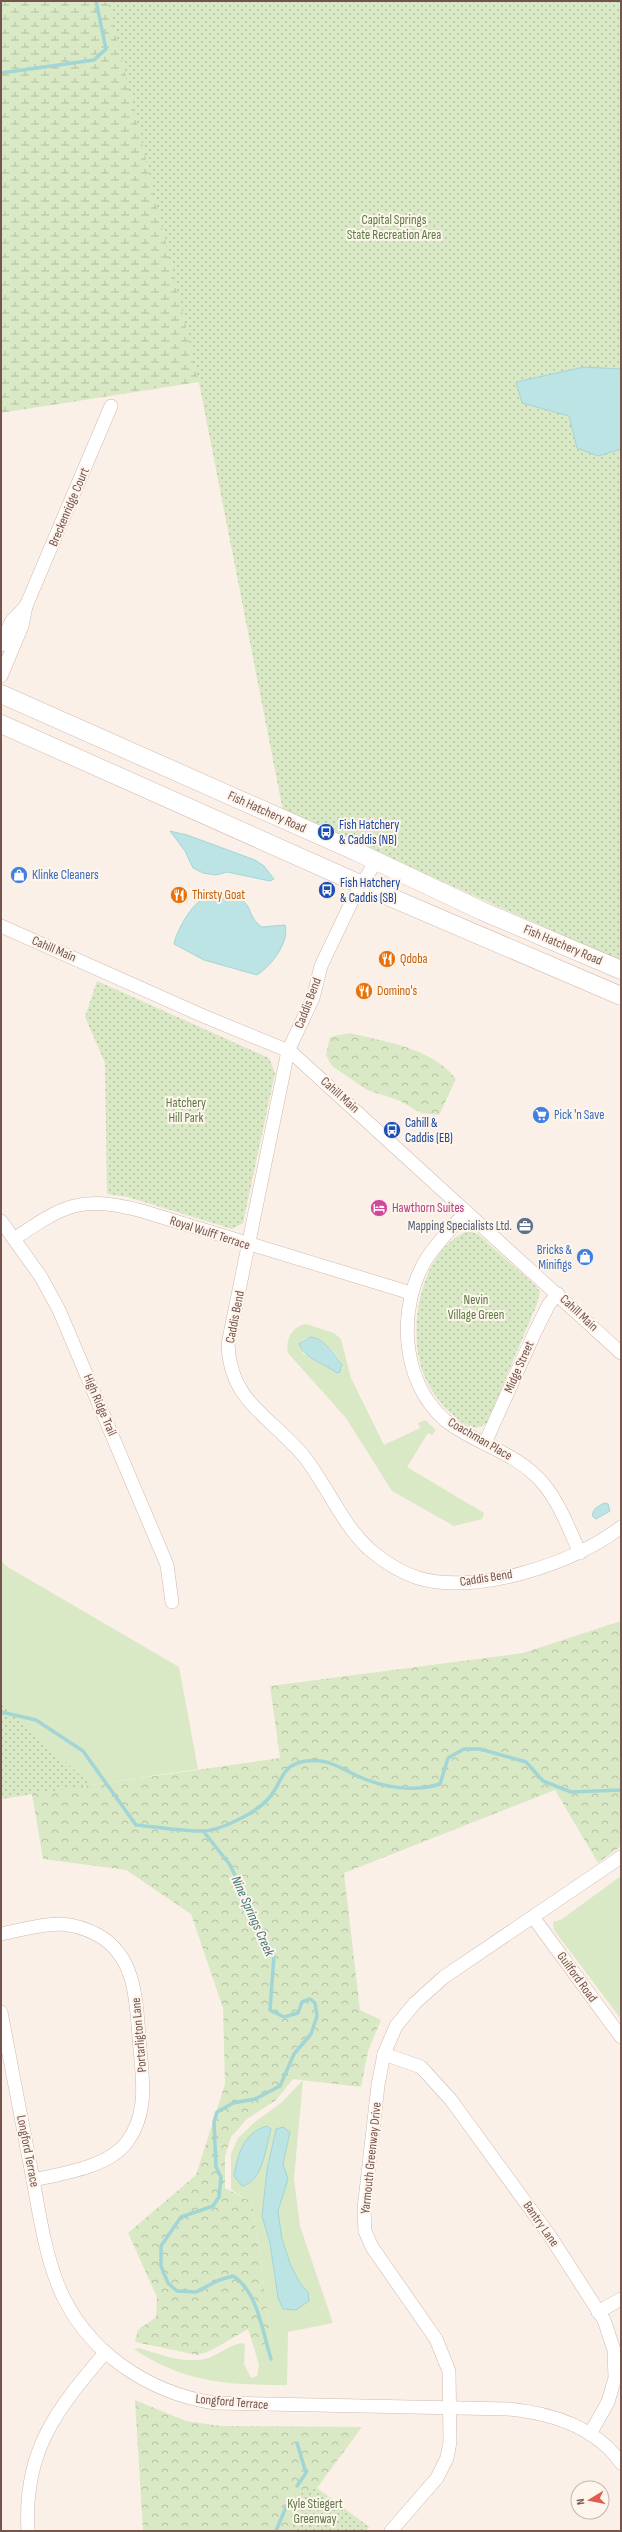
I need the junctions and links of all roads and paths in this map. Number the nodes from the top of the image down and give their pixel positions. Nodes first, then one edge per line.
1 (111, 406) dead end
2 (26, 606) junction
3 (1, 645) edge
4 (1, 676) edge
5 (1, 694) edge
6 (1, 724) edge
7 (376, 861) junction
8 (362, 884) junction
9 (1, 926) edge
10 (621, 970) edge
11 (621, 996) edge
12 (288, 1051) junction
13 (466, 1211) junction
14 (1, 1221) edge
15 (14, 1239) junction
16 (249, 1246) junction
17 (411, 1293) junction
18 (558, 1294) junction
19 (621, 1353) edge
20 (485, 1443) junction
21 (621, 1528) edge
22 (580, 1554) junction
23 (172, 1602) dead end
24 (621, 1856) edge
25 (533, 1917) junction
26 (1, 1934) edge
27 (1, 2012) edge
28 (621, 2037) edge
29 (384, 2054) junction
30 (33, 2180) junction
31 (621, 2299) edge
32 (598, 2312) junction
33 (105, 2353) junction
34 (450, 2408) junction
35 (590, 2434) junction
36 (621, 2463) edge
37 (28, 2531) edge
38 (391, 2531) edge

1 - 2 street, Breckenridge Court
2 - 3 street, Breckenridge Court
2 - 4 street, Breckenridge Court
5 - 7 main road, Fish Hatchery Road
6 - 8 main road, Fish Hatchery Road
7 - 8 street, Caddis Bend
7 - 10 main road, Fish Hatchery Road
8 - 11 main road, Fish Hatchery Road
8 - 12 street, Caddis Bend
9 - 12 street, Cahill Main
12 - 13 street, Cahill Main
12 - 16 street, Caddis Bend
13 - 17 street, Coachman Place
13 - 18 street, Cahill Main
14 - 15 street, High Ridge Trail
15 - 16 street, Royal Wulff Terrace
15 - 23 street, High Ridge Trail
16 - 17 street, Royal Wulff Terrace
16 - 22 street, Caddis Bend
17 - 20 street, Coachman Place
18 - 19 street, Cahill Main
18 - 20 street, Midge Street
20 - 22 street, Coachman Place
21 - 22 street, Caddis Bend
24 - 25 street, Yarmouth Greenway Drive
25 - 28 street, Guilford Road
25 - 29 street, Yarmouth Greenway Drive
26 - 30 street, Portarligton Lane
27 - 30 street, Longford Terrace
29 - 32 street, Bantry Lane
29 - 34 street, Yarmouth Greenway Drive
30 - 33 street, Longford Terrace
31 - 32 street
32 - 35 street, Bantry Lane
33 - 34 street, Longford Terrace
33 - 37 street
34 - 35 street, Longford Terrace
34 - 38 street, Yarmouth Greenway Drive
35 - 36 street, Longford Terrace

